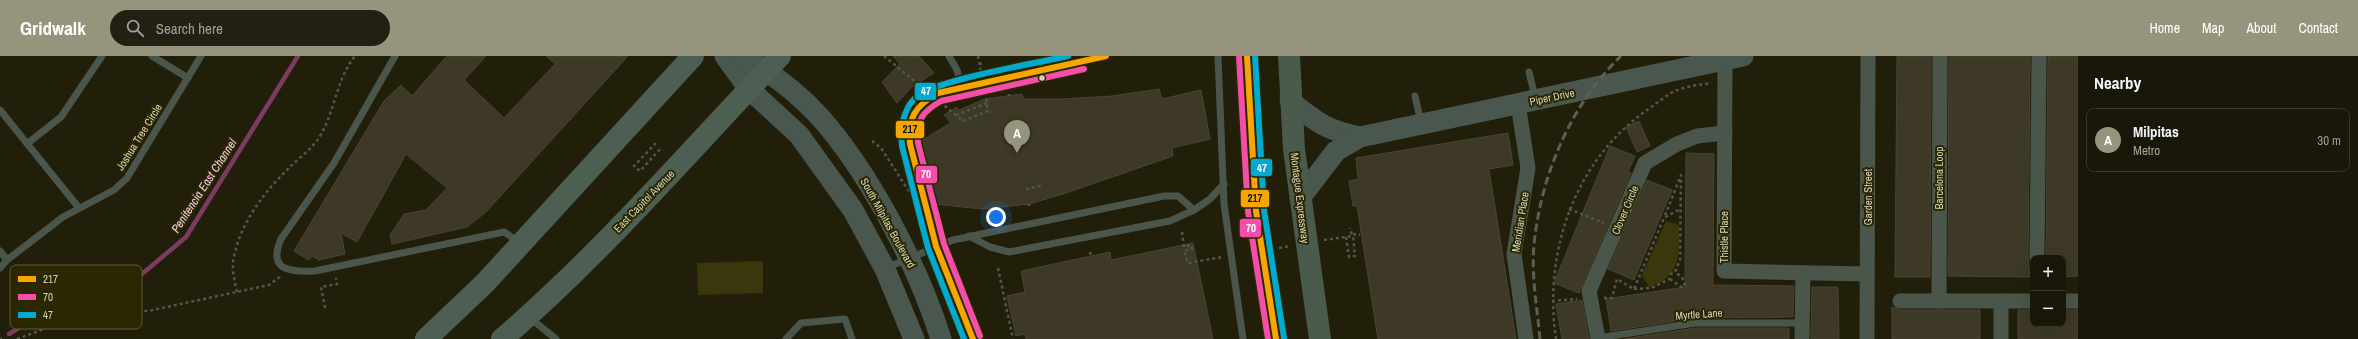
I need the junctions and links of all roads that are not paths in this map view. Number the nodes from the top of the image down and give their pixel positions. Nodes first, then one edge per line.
1 (102, 56) edge
2 (152, 56) edge
3 (201, 56) edge
4 (395, 56) edge
5 (694, 56) edge
6 (725, 56) edge
7 (743, 56) edge
8 (949, 56) edge
9 (1106, 56) edge
10 (1218, 56) edge
11 (1247, 56) edge
12 (1289, 56) edge
13 (1868, 56) edge
14 (1940, 56) edge
15 (2039, 56) edge
16 (774, 63) edge
17 (1731, 65) edge
18 (1529, 72) dead end
19 (188, 78) junction
20 (962, 87) junction
21 (749, 89) junction
22 (1415, 96) dead end
23 (1290, 101) junction
24 (1527, 102) junction
25 (0, 110) edge
26 (1422, 124) junction
27 (1725, 133) junction
28 (1360, 137) junction
29 (28, 143) junction
30 (1224, 184) junction
31 (1300, 198) junction
32 (79, 208) junction
33 (1194, 210) junction
34 (969, 236) junction
35 (521, 244) junction
36 (936, 246) junction
37 (0, 251) edge
38 (2037, 255) edge
39 (907, 258) junction
40 (7, 260) junction
41 (0, 268) edge
42 (885, 269) junction
43 (1803, 273) junction
44 (1867, 274) junction
45 (1900, 300) dead end
46 (1939, 301) junction
47 (2001, 301) junction
48 (2030, 301) edge
49 (2066, 301) edge
50 (2078, 301) edge
51 (528, 317) junction
52 (1802, 323) junction
53 (1598, 338) edge
54 (426, 339) edge
55 (502, 339) edge
56 (556, 339) edge
57 (786, 339) edge
58 (852, 339) edge
59 (914, 339) edge
60 (942, 339) edge
61 (973, 339) edge
62 (1243, 339) edge
63 (1276, 339) edge
64 (1320, 339) edge
65 (1526, 339) edge
66 (1802, 339) edge
67 (1867, 339) edge
68 (2001, 339) edge

1 - 29 lane
2 - 19 lane
3 - 19 lane, Joshua Tree Circle
4 - 35 lane
5 - 35 main road
6 - 21 street
7 - 16 street, South Milpitas Boulevard
8 - 20 lane
9 - 20 lane
10 - 30 lane
11 - 63 highway
12 - 23 highway, Montague Expressway
13 - 44 street, Garden Street
14 - 46 street, Barcelona Loop
15 - 38 street
16 - 21 main road, East Capitol Avenue
16 - 39 street, South Milpitas Boulevard
17 - 24 street, Piper Drive
17 - 27 street, Thistle Place
18 - 24 lane
19 - 32 lane, Joshua Tree Circle
20 - 36 lane
21 - 42 street
21 - 51 main road, East Capitol Avenue
22 - 26 lane
23 - 28 street, Piper Drive
23 - 31 highway, Montague Expressway
24 - 26 street, Piper Drive
24 - 65 street, Meridian Place
25 - 29 lane
26 - 28 street, Piper Drive
27 - 43 street, Thistle Place
27 - 53 street, Clover Circle
28 - 31 street, Piper Drive
29 - 32 lane
30 - 33 lane
30 - 62 lane
31 - 64 highway, Montague Expressway
32 - 40 lane, Joshua Tree Circle
33 - 34 lane
33 - 34 lane
34 - 36 lane
35 - 54 main road
36 - 39 lane
36 - 61 lane
37 - 40 lane
39 - 42 lane
39 - 60 street, South Milpitas Boulevard
40 - 41 lane, Joshua Tree Circle
42 - 59 street
43 - 44 street, Thistle Place
43 - 52 street
44 - 67 street, Garden Street
45 - 46 street
46 - 47 street
47 - 48 street
47 - 68 street
49 - 50 street
51 - 55 main road, East Capitol Avenue
51 - 56 lane
52 - 53 lane, Myrtle Lane
52 - 66 street
57 - 58 lane

